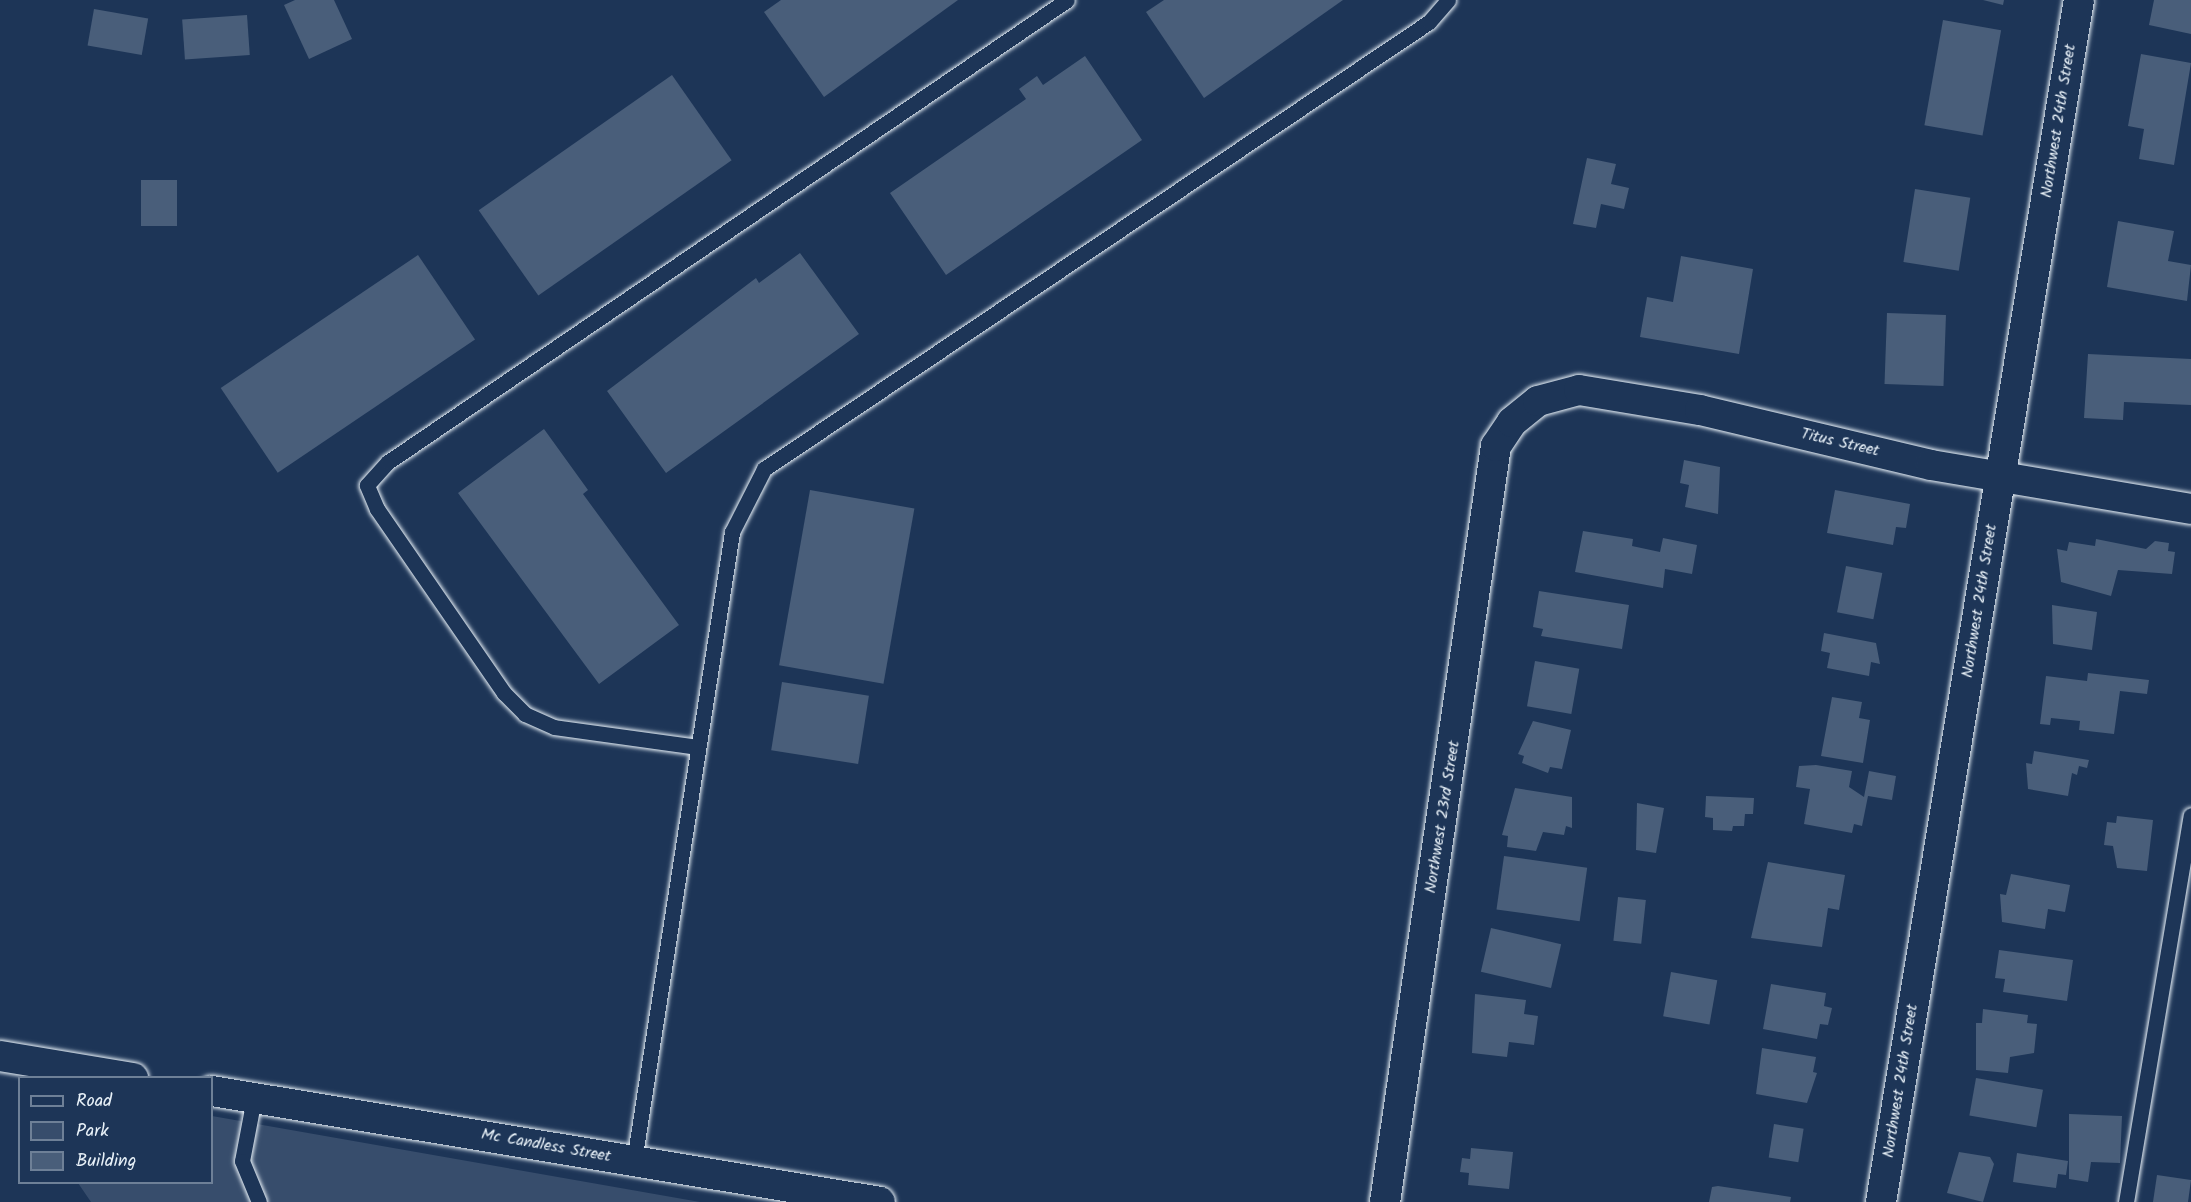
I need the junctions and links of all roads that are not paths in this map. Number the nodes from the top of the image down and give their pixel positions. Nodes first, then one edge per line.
1 (1067, 0) edge
2 (1448, 0) edge
3 (2079, 0) edge
4 (1503, 435) joint
5 (2000, 477) junction
6 (2191, 509) edge
7 (698, 747) junction
8 (2191, 815) edge
9 (0, 1056) edge
10 (127, 1076) edge
11 (213, 1091) edge
12 (254, 1098) junction
13 (634, 1161) junction
14 (259, 1202) edge
15 (880, 1202) edge
16 (1384, 1202) edge
17 (1881, 1202) edge
18 (2126, 1202) edge

1 - 7 lane
2 - 7 lane
3 - 5 street, Northwest 24th Street
4 - 5 street, Titus Street
4 - 16 street, Northwest 23rd Street
5 - 6 street, Titus Street
5 - 17 street, Northwest 24th Street
7 - 13 lane
8 - 18 lane
9 - 10 street
11 - 12 street, Mc Candless Street
12 - 13 street, Mc Candless Street
12 - 14 lane
13 - 15 street, Mc Candless Street

